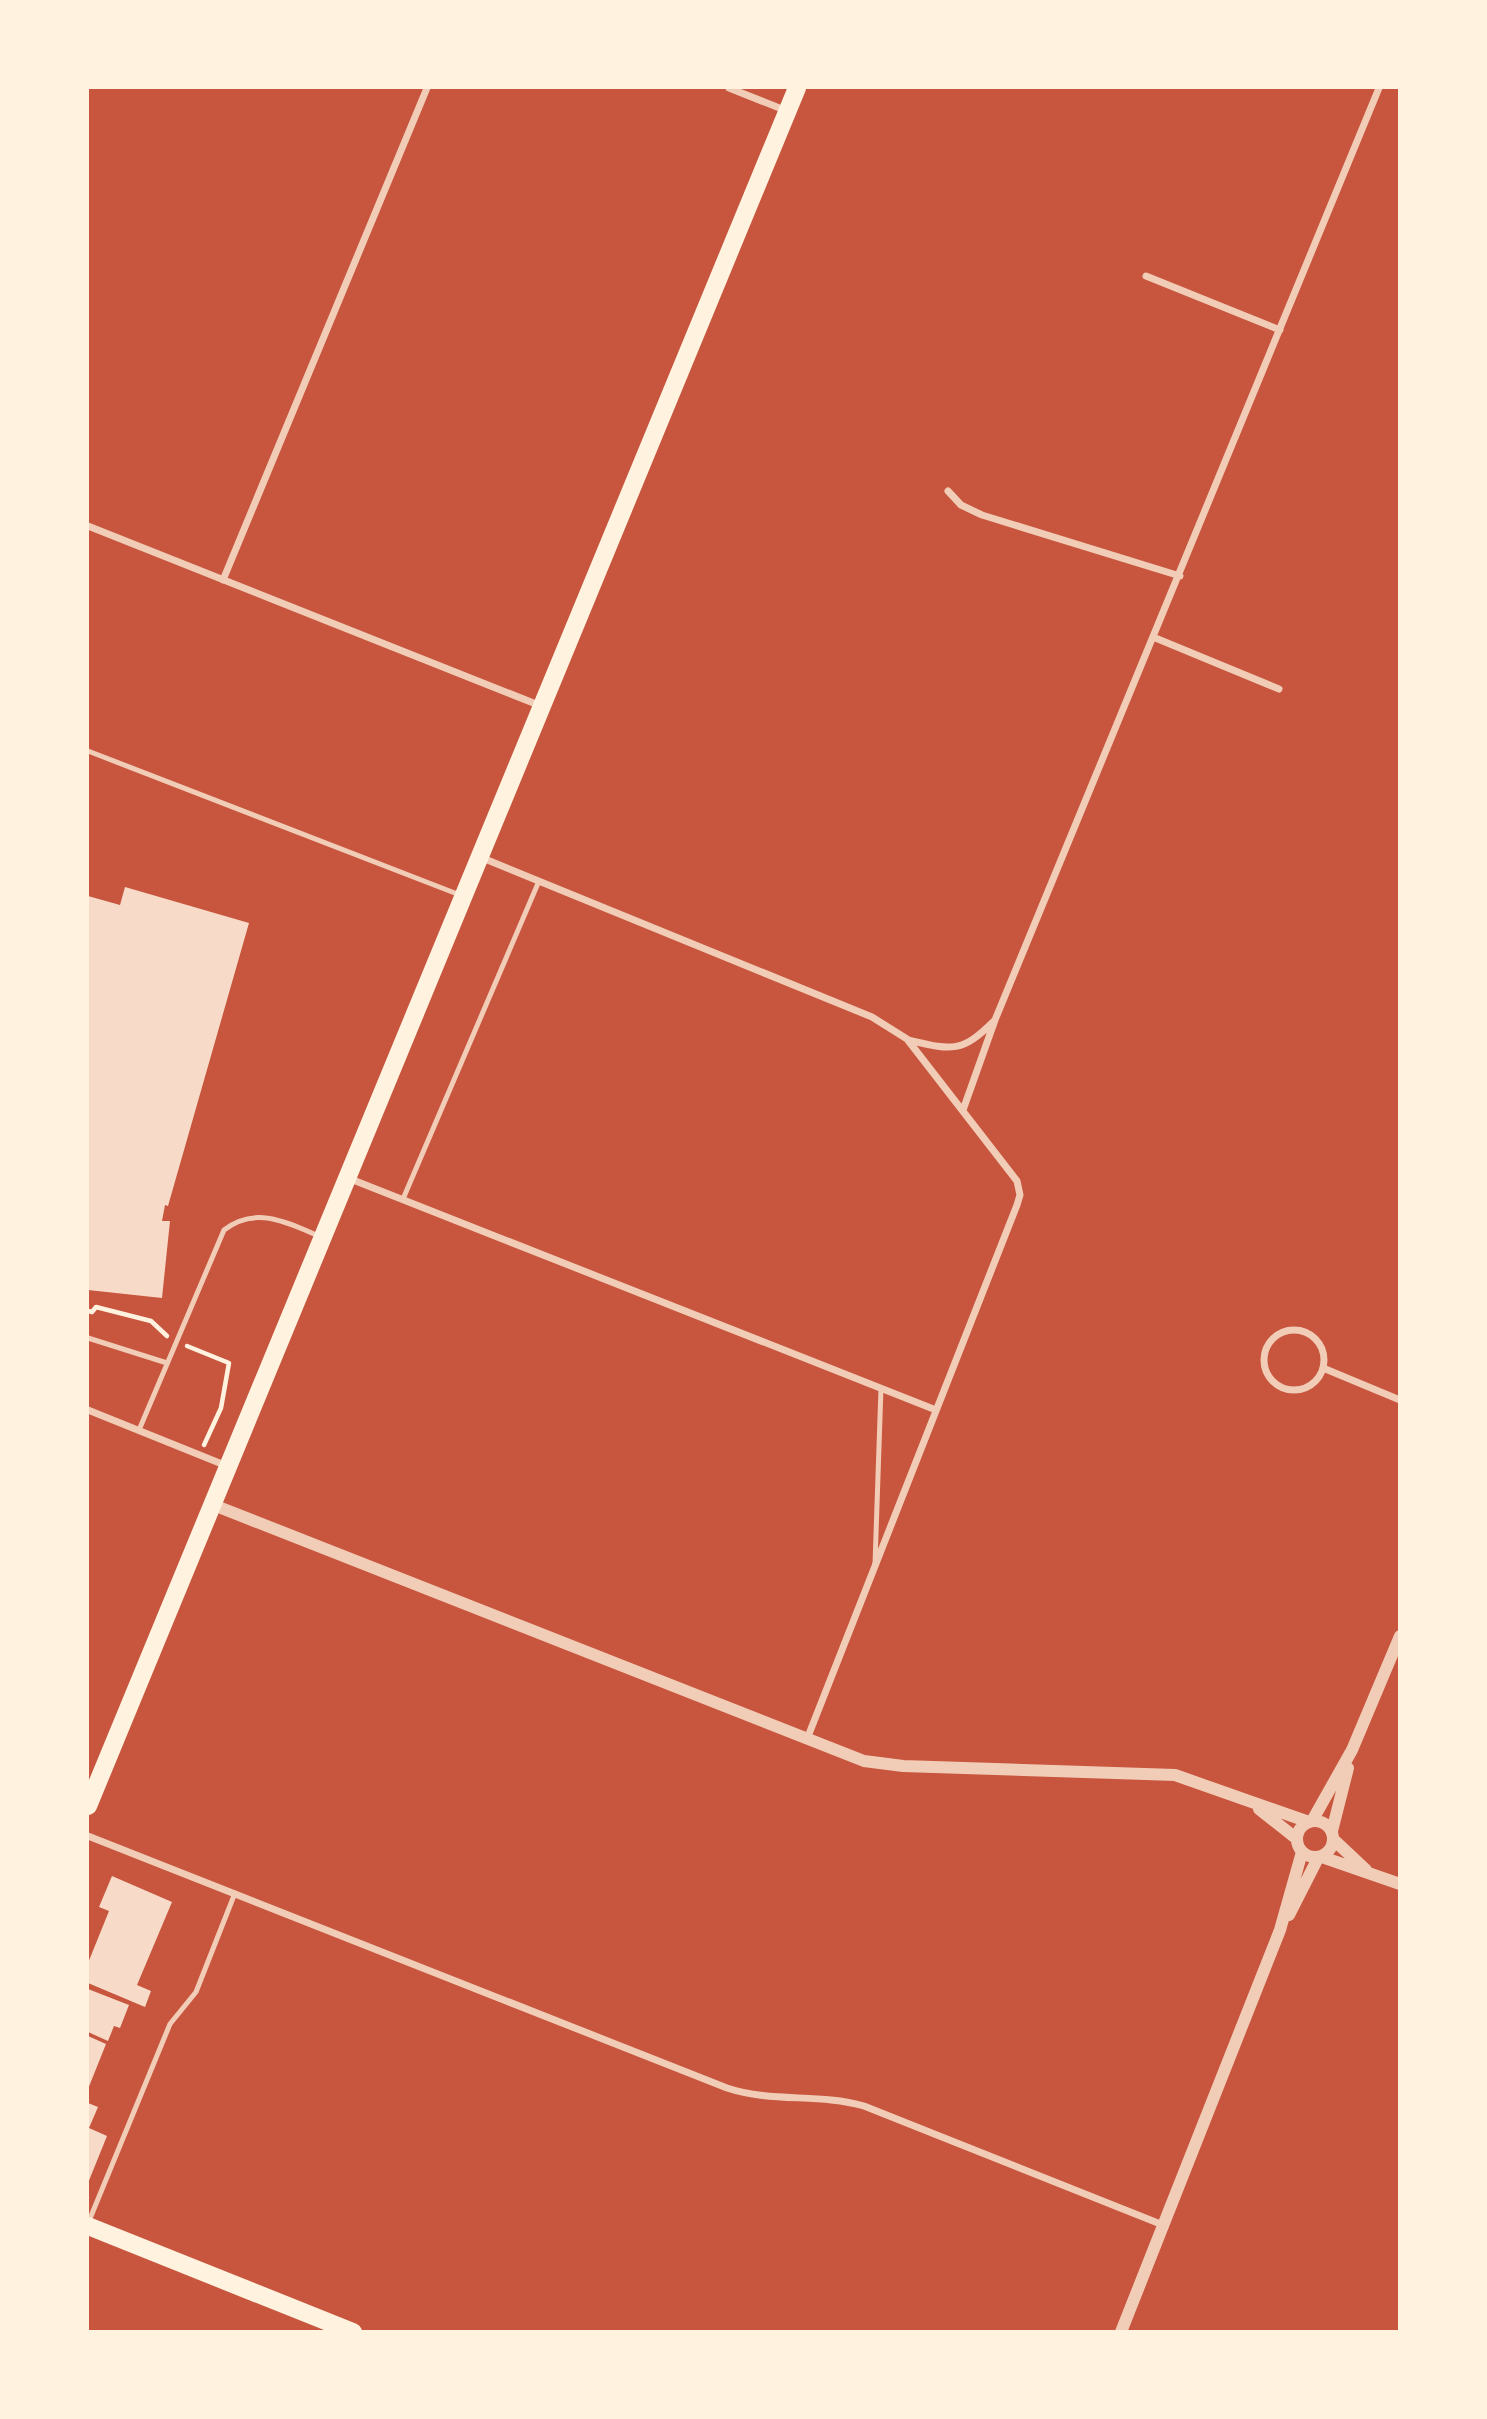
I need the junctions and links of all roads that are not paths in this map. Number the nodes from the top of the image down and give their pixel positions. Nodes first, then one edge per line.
1 (427, 88) edge
2 (729, 88) edge
3 (797, 88) edge
4 (1379, 88) edge
5 (787, 111) junction
6 (1146, 276) dead end
7 (1280, 330) junction
8 (948, 491) dead end
9 (88, 526) edge
10 (1180, 576) junction
11 (223, 580) junction
12 (1153, 637) junction
13 (1279, 689) dead end
14 (542, 706) junction
15 (88, 751) edge
16 (479, 857) junction
17 (539, 881) junction
18 (463, 897) junction
19 (995, 1020) junction
20 (907, 1039) junction
21 (963, 1110) junction
22 (347, 1177) junction
23 (403, 1199) junction
24 (322, 1237) junction
25 (88, 1338) edge
26 (167, 1363) junction
27 (1323, 1368) junction
28 (881, 1388) junction
29 (1399, 1400) edge
30 (936, 1409) junction
31 (88, 1410) edge
32 (139, 1430) junction
33 (227, 1466) junction
34 (211, 1504) junction
35 (875, 1566) junction
36 (1399, 1636) edge
37 (807, 1739) junction
38 (1352, 1750) junction
39 (88, 1805) edge
40 (1253, 1805) junction
41 (1310, 1822) junction
42 (1333, 1835) junction
43 (88, 1836) edge
44 (1297, 1839) junction
45 (1302, 1852) junction
46 (1320, 1857) junction
47 (1369, 1872) junction
48 (1399, 1884) edge
49 (235, 1894) junction
50 (1280, 1930) junction
51 (88, 2225) edge
52 (1163, 2225) junction
53 (346, 2330) edge
54 (1121, 2332) edge

1 - 11 street
2 - 5 street
3 - 5 main road
4 - 7 street
5 - 14 main road
6 - 7 street
7 - 10 street
8 - 10 street
9 - 11 street
10 - 12 street
11 - 14 street
12 - 13 street
12 - 19 street
14 - 16 main road
15 - 18 lane
16 - 17 street
16 - 18 main road
17 - 20 street
17 - 23 lane
18 - 22 main road
19 - 20 street
19 - 21 street
20 - 21 street
21 - 30 street
22 - 23 street
22 - 24 main road
23 - 28 street
24 - 26 lane
24 - 33 main road
25 - 26 lane
26 - 32 lane
27 - 27 street
27 - 29 street
28 - 30 street
28 - 35 lane
30 - 35 street
31 - 32 street
32 - 33 street
33 - 34 main road
34 - 37 street
34 - 39 main road
35 - 37 street
36 - 38 street
37 - 40 street
38 - 41 street
38 - 42 street
40 - 41 street
40 - 44 street
41 - 42 street
41 - 44 street
42 - 46 street
42 - 47 street
43 - 49 street
44 - 45 street
45 - 46 street
45 - 50 street
46 - 47 street
46 - 50 street
47 - 48 street
49 - 51 lane
49 - 52 street
50 - 52 street
51 - 53 main road
52 - 54 street

